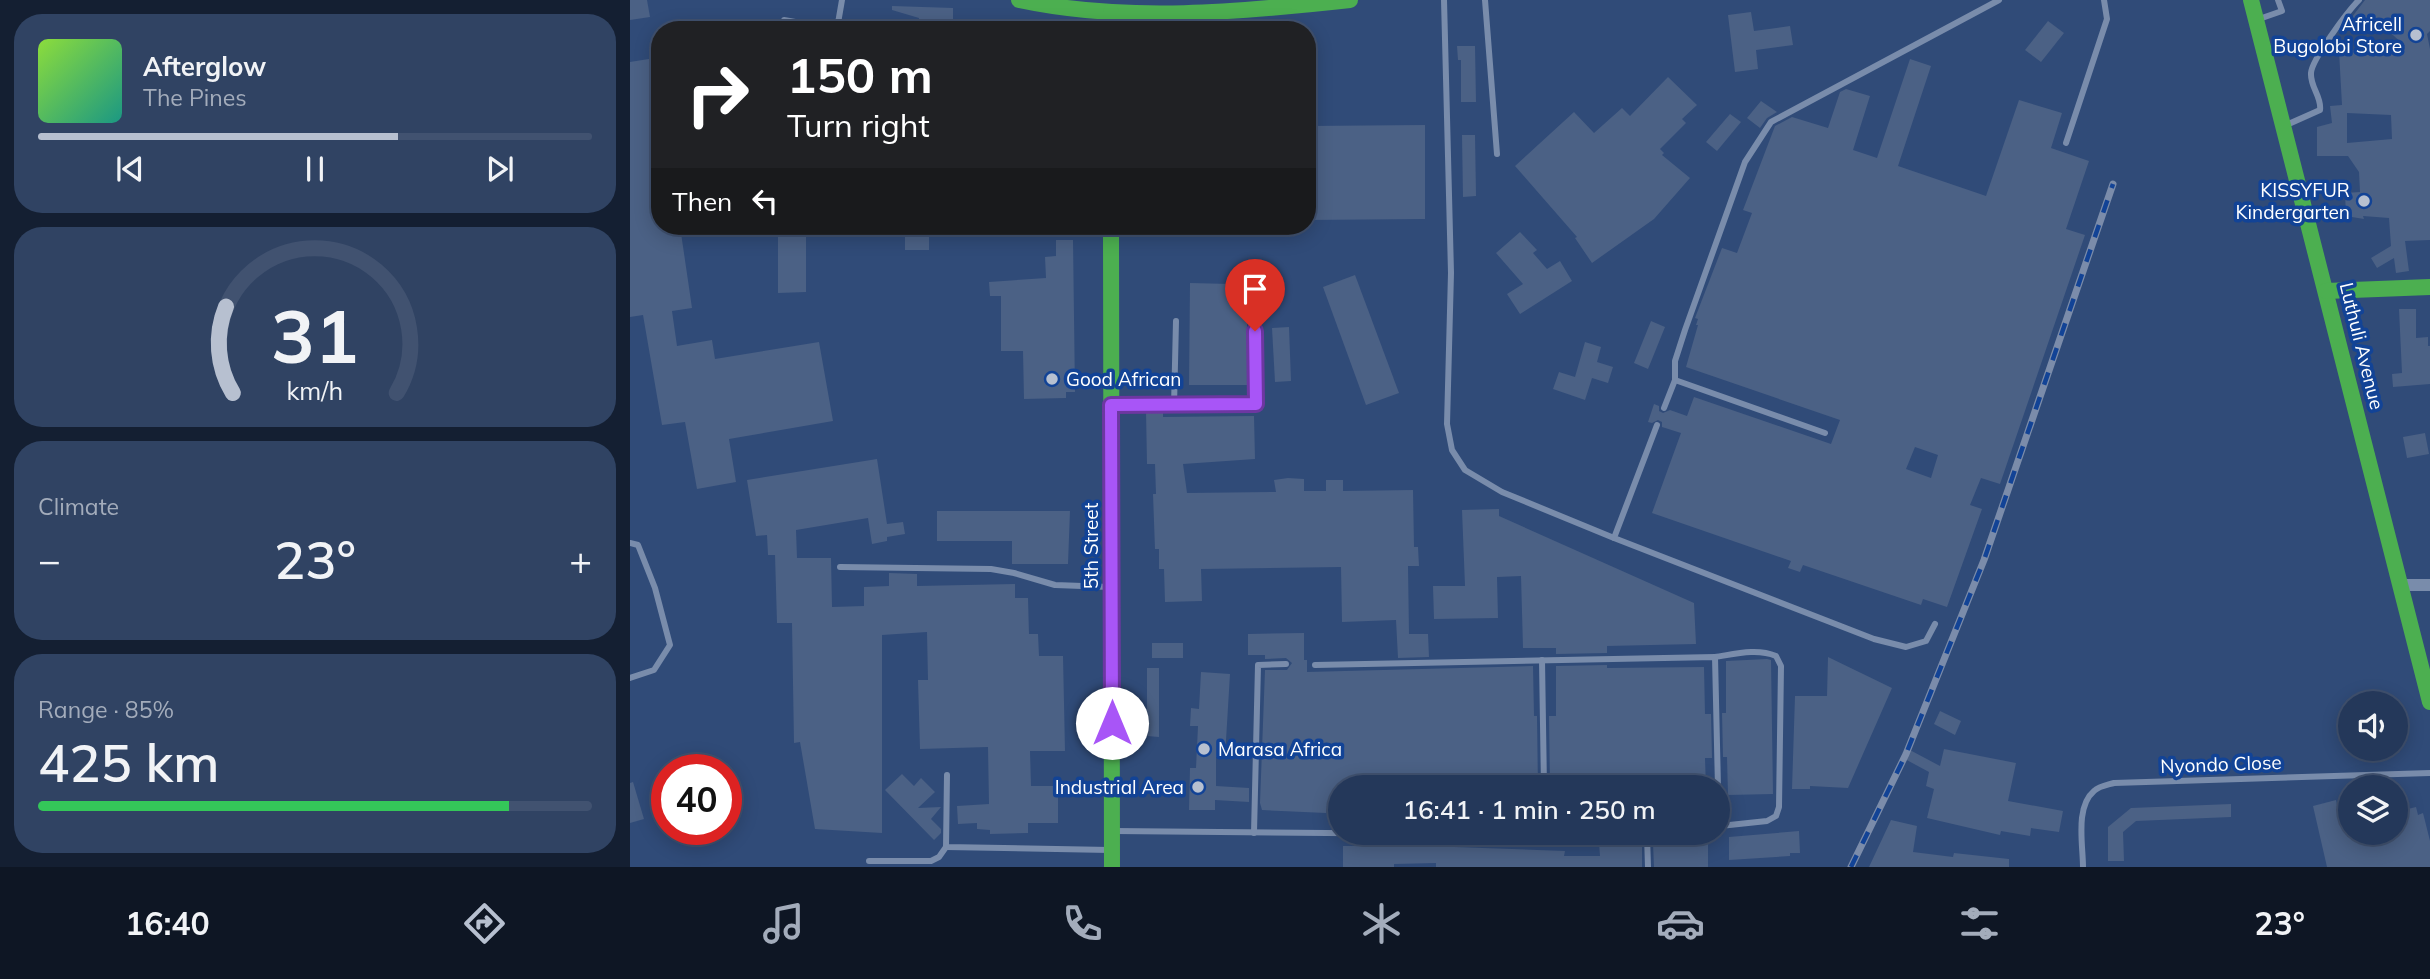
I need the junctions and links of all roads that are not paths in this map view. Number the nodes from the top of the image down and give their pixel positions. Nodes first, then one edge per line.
1 (842, 0) edge
2 (1019, 0) edge
3 (1350, 0) edge
4 (1444, 0) edge
5 (1485, 0) edge
6 (1998, 0) edge
7 (2104, 0) edge
8 (2251, 0) edge
9 (2278, 0) edge
10 (2358, 0) edge
11 (1272, 5) edge
12 (1111, 12) junction
13 (785, 20) dead end
14 (2256, 20) junction
15 (791, 21) edge
16 (839, 21) edge
17 (1111, 21) edge
18 (2283, 127) junction
19 (2066, 143) dead end
20 (1497, 154) dead end
21 (1111, 235) edge
22 (2430, 287) edge
23 (2326, 291) junction
24 (1176, 321) dead end
25 (1255, 331) dead end
26 (1675, 380) junction
27 (1111, 405) junction
28 (1174, 406) junction
29 (1664, 408) dead end
30 (1657, 425) dead end
31 (1825, 433) dead end
32 (1614, 538) junction
33 (630, 543) edge
34 (840, 567) dead end
35 (2430, 585) edge
36 (2401, 586) junction
37 (1112, 587) junction
38 (1935, 624) dead end
39 (1714, 657) junction
40 (1542, 660) junction
41 (1286, 664) dead end
42 (1315, 665) dead end
43 (630, 678) edge
44 (2430, 702) edge
45 (2430, 773) edge
46 (947, 775) dead end
47 (1544, 775) edge
48 (1718, 775) edge
49 (1730, 825) edge
50 (1112, 831) junction
51 (1254, 832) junction
52 (1328, 833) edge
53 (1647, 845) edge
54 (946, 847) junction
55 (1112, 859) edge
56 (869, 860) dead end
57 (1648, 867) edge
58 (2083, 867) edge

1 - 16 lane
2 - 12 street
3 - 11 street
4 - 32 lane
5 - 20 lane
6 - 26 lane
7 - 19 lane
8 - 14 street, Luthuli Avenue
9 - 14 lane
10 - 18 lane
11 - 12 street
12 - 17 street
13 - 15 lane
14 - 18 street, Luthuli Avenue
18 - 23 street, Luthuli Avenue
21 - 27 street, 5th Street
22 - 23 street
23 - 36 street, Luthuli Avenue
24 - 28 lane
25 - 28 lane
26 - 29 lane
26 - 31 lane
27 - 28 lane
27 - 37 street, 5th Street
30 - 32 lane
32 - 38 lane
33 - 43 lane
34 - 37 lane
35 - 36 street
36 - 44 street, Luthuli Avenue
37 - 50 street, 5th Street
39 - 40 lane
39 - 48 lane
39 - 49 lane
40 - 42 lane
40 - 47 lane
41 - 51 lane
45 - 58 lane, Nyondo Close
46 - 54 lane
50 - 51 lane
50 - 55 street, 5th Street
51 - 52 lane
53 - 57 lane
54 - 55 lane
54 - 56 lane

